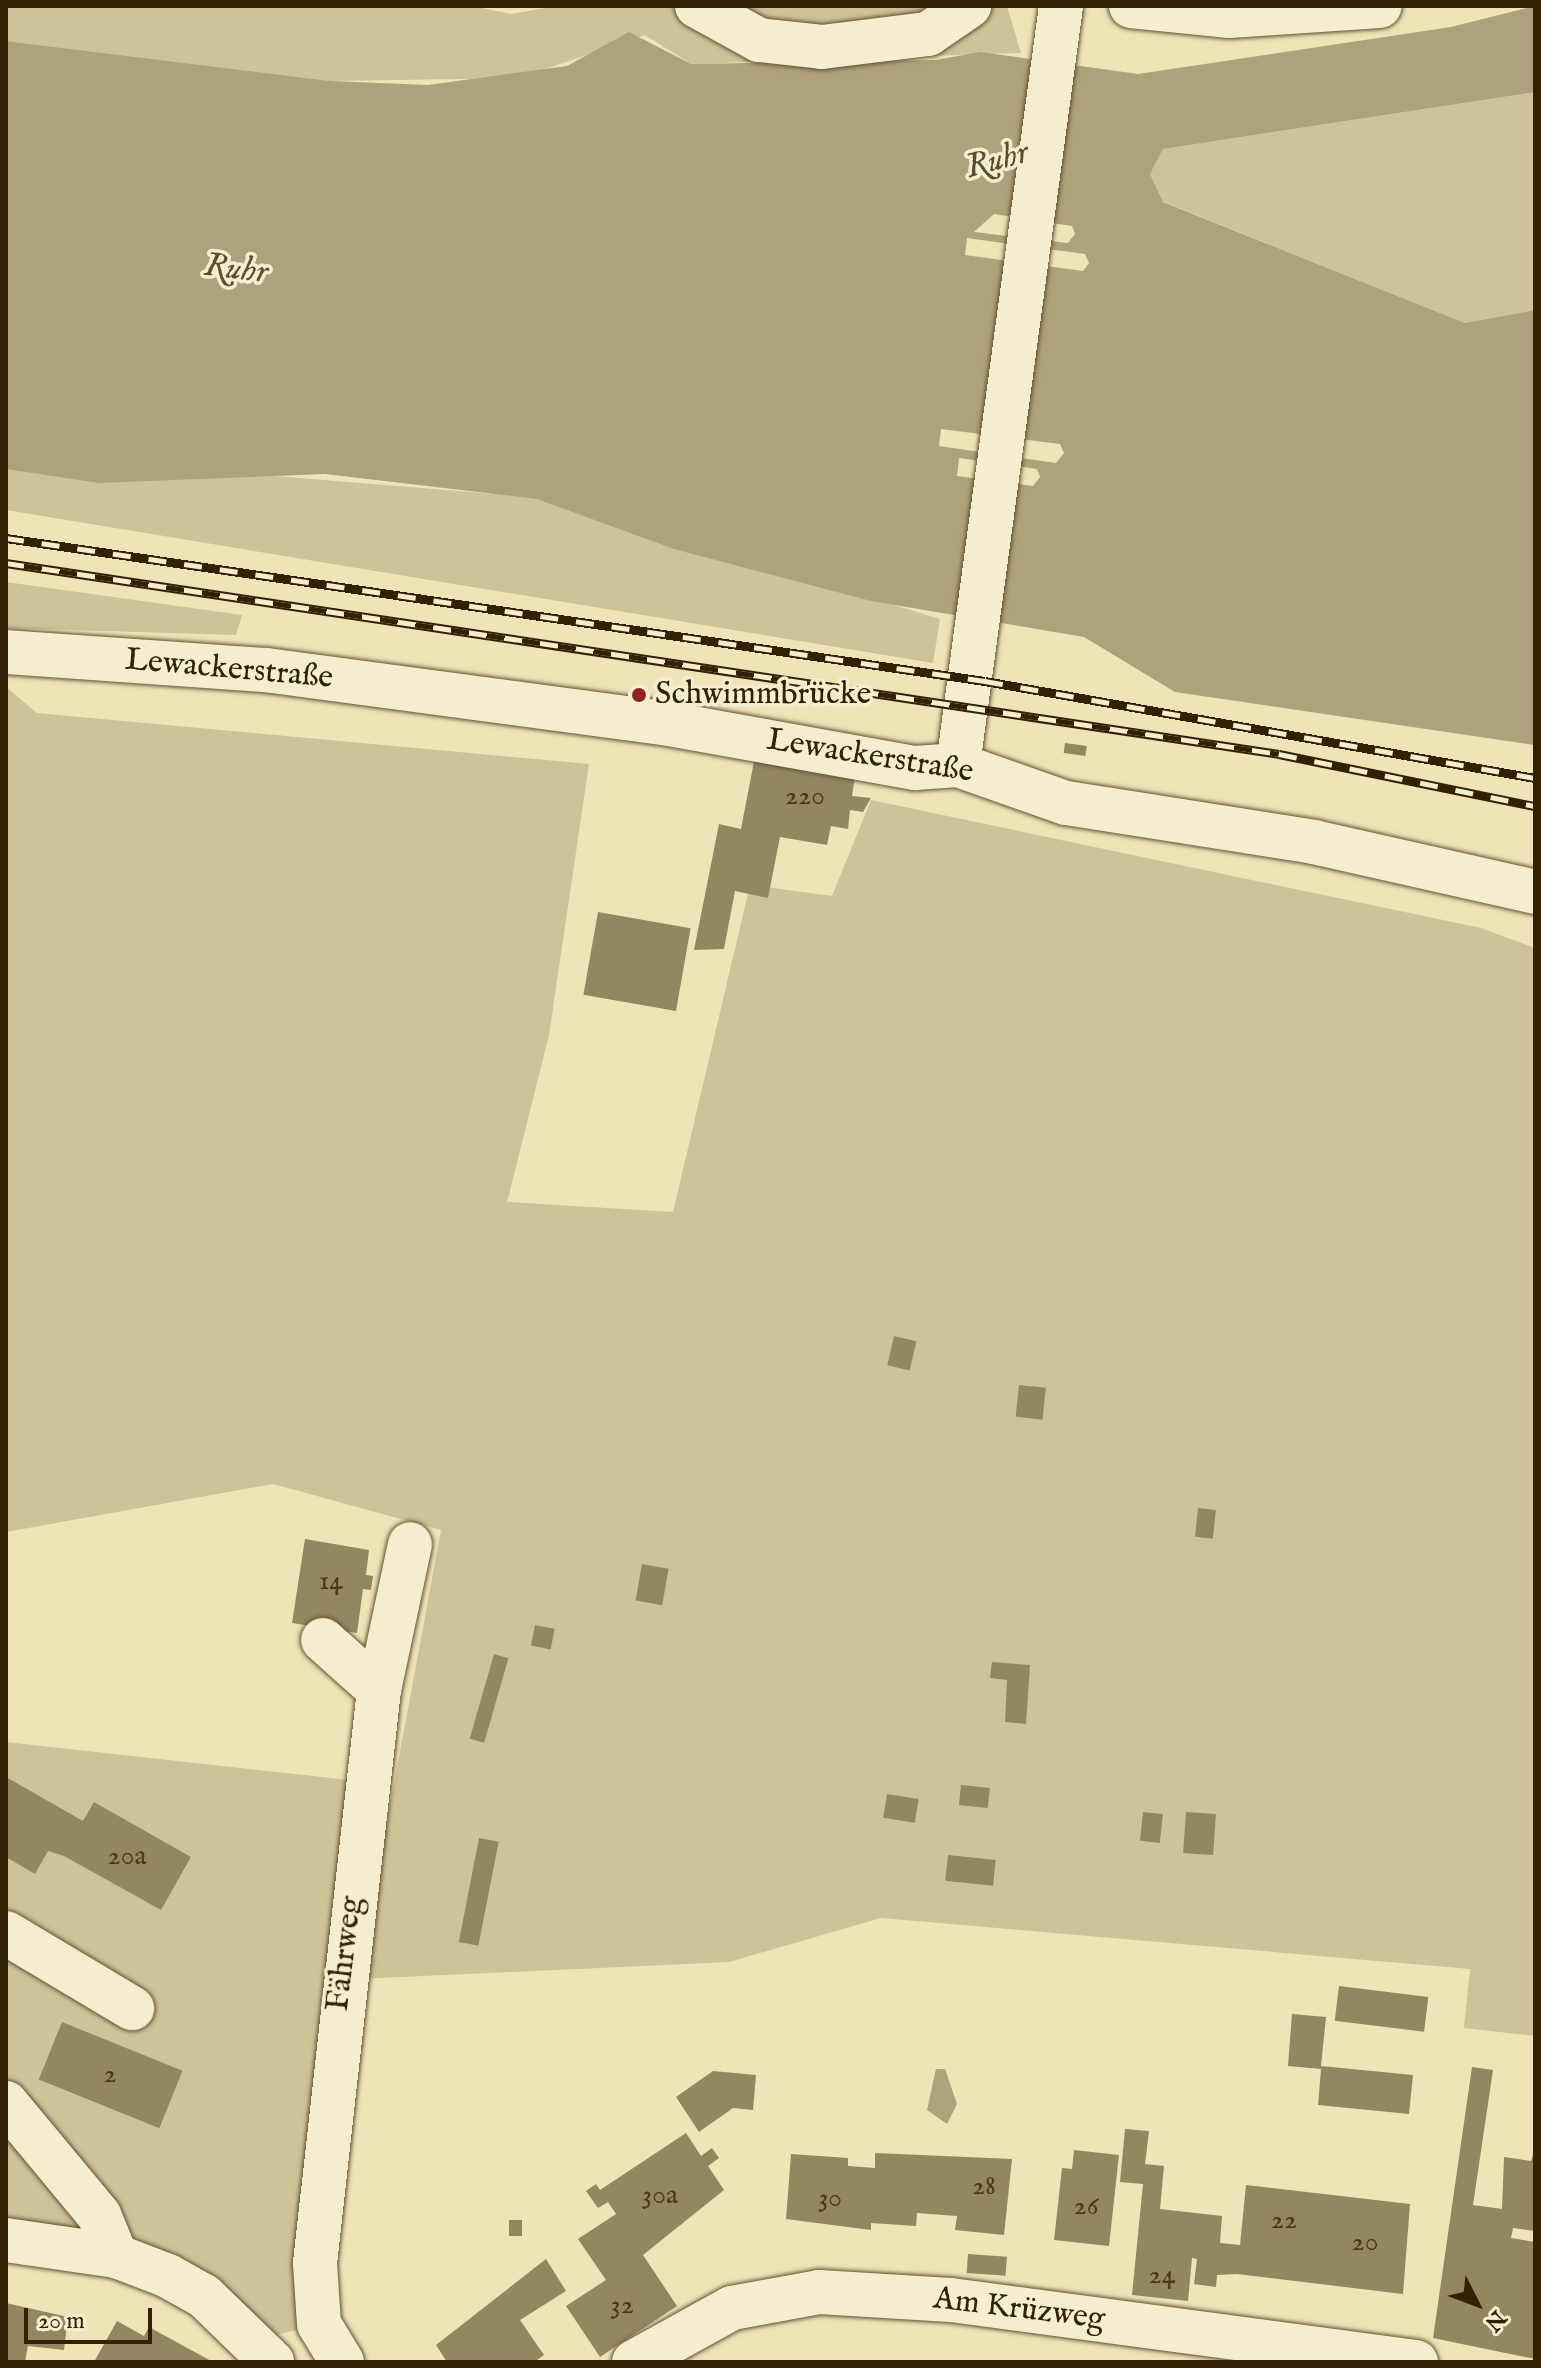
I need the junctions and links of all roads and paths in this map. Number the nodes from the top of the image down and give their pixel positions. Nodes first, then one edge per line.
1 (697, 6) edge
2 (969, 6) edge
3 (1380, 6) edge
4 (1131, 8) edge
5 (1058, 27) edge
6 (6, 652) edge
7 (958, 765) junction
8 (1535, 892) edge
9 (410, 1544) dead end
10 (323, 1640) dead end
11 (379, 1690) junction
12 (6, 1933) edge
13 (132, 2008) dead end
14 (6, 2103) edge
15 (6, 2240) edge
16 (116, 2256) junction
17 (272, 2362) edge
18 (342, 2362) edge
19 (634, 2362) edge
20 (1416, 2362) edge

1 - 2 street
3 - 4 street
5 - 7 street
6 - 7 street, Lewackerstraße
7 - 8 street, Lewackerstraße
9 - 11 street, Fährweg
10 - 11 street
11 - 18 street, Fährweg
12 - 13 street
14 - 16 street
15 - 16 street
16 - 17 street
19 - 20 street, Am Krüzweg

